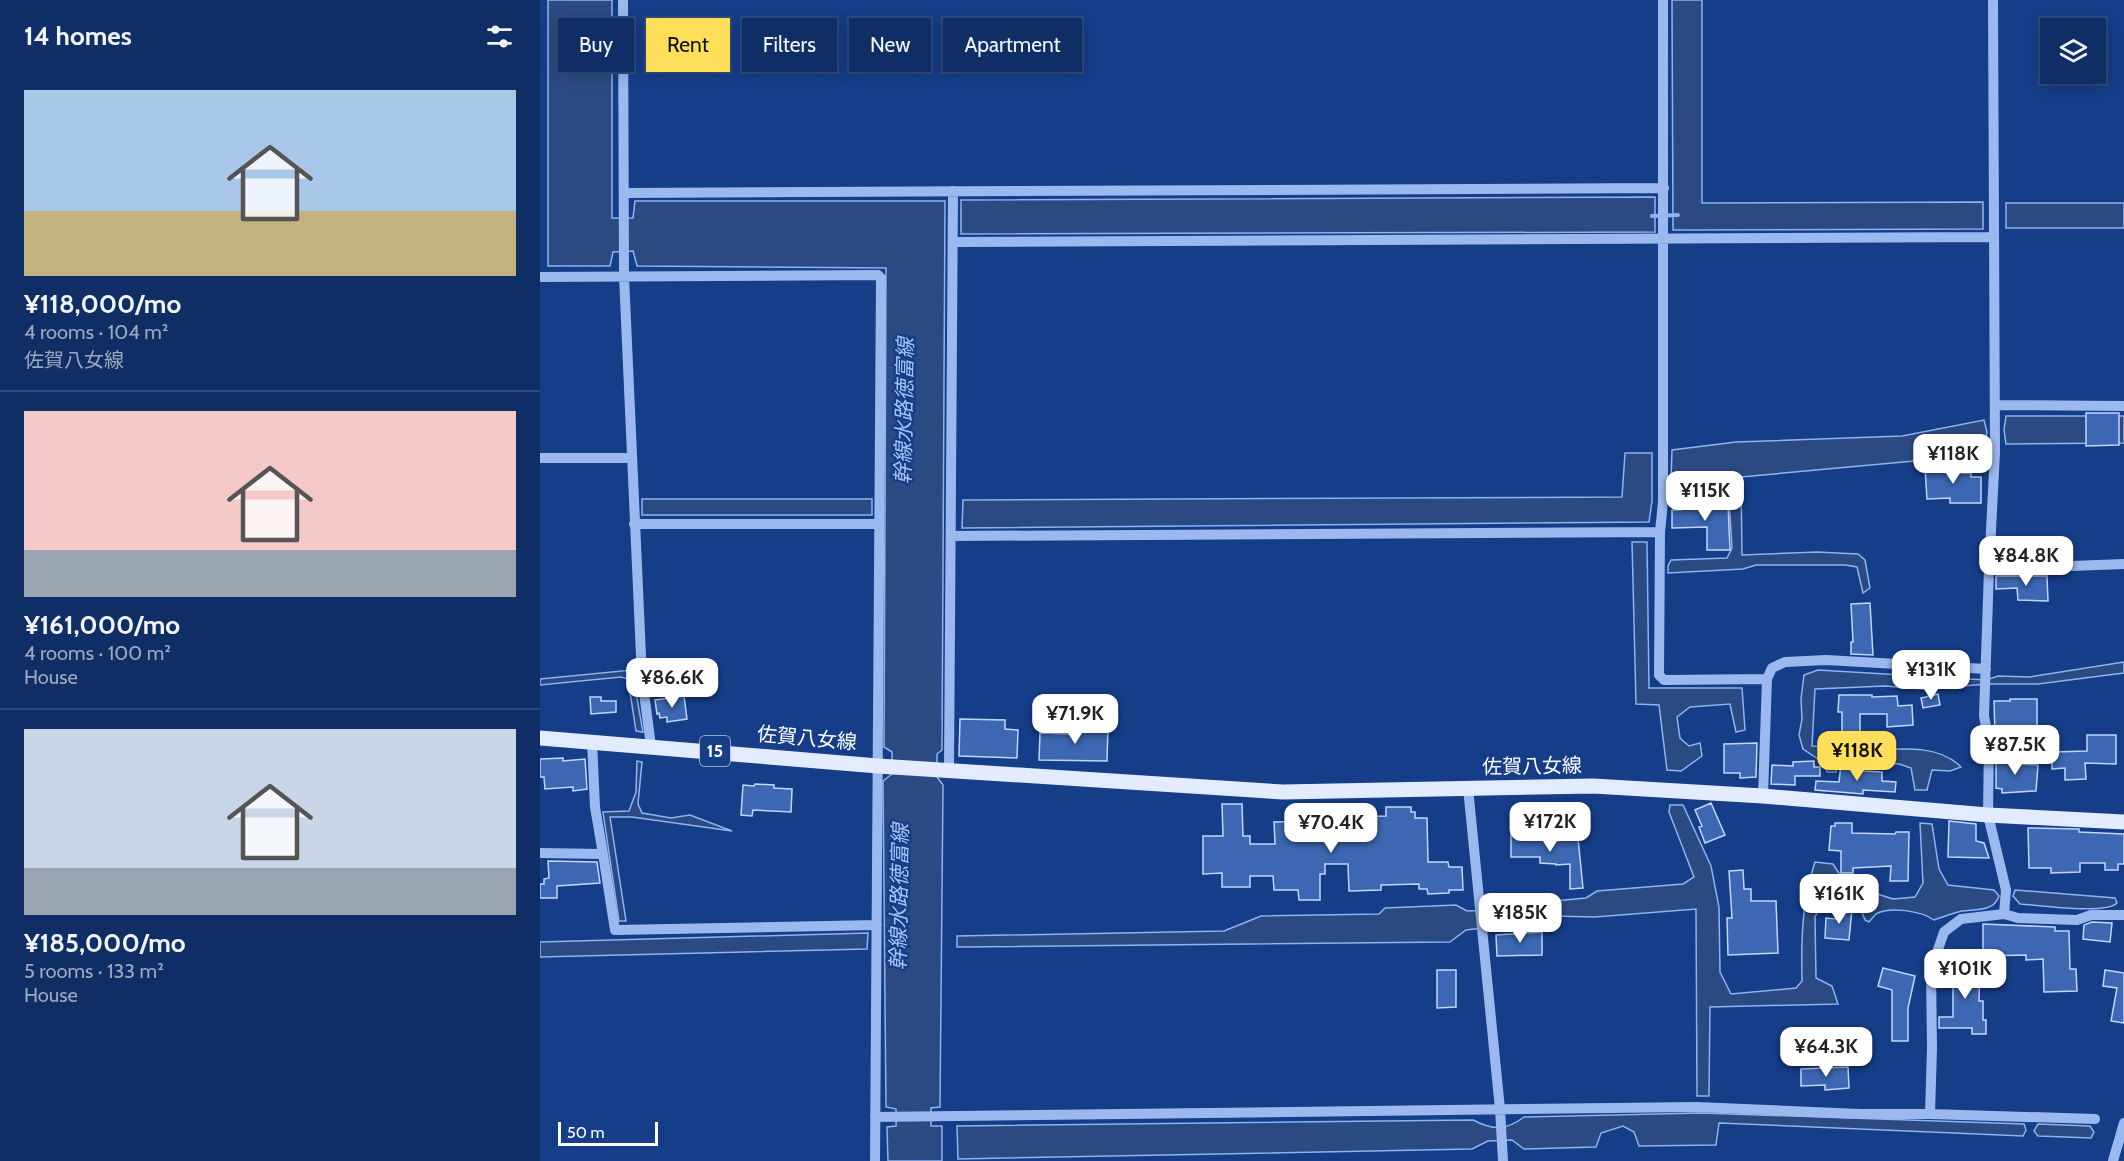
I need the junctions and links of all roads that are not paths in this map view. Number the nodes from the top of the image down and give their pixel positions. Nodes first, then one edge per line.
1 (623, 0) edge
2 (1663, 0) edge
3 (1993, 0) edge
4 (1664, 188) junction
5 (953, 191) junction
6 (624, 193) junction
7 (1994, 237) junction
8 (1664, 238) junction
9 (953, 242) junction
10 (624, 276) junction
11 (540, 277) edge
12 (1995, 405) junction
13 (2124, 406) edge
14 (540, 458) edge
15 (631, 458) junction
16 (634, 524) junction
17 (879, 524) junction
18 (1660, 532) junction
19 (951, 536) junction
20 (2124, 564) edge
21 (1989, 569) junction
22 (1986, 678) junction
23 (1767, 679) junction
24 (540, 738) edge
25 (592, 742) junction
26 (651, 746) junction
27 (884, 766) junction
28 (945, 770) junction
29 (1468, 788) junction
30 (1763, 796) junction
31 (1988, 815) junction
32 (2124, 822) edge
33 (540, 853) edge
34 (603, 854) junction
35 (2004, 914) junction
36 (2124, 915) edge
37 (876, 925) junction
38 (1500, 1114) junction
39 (1930, 1114) junction
40 (881, 1117) junction
41 (2095, 1119) dead end
42 (2124, 1123) edge
43 (875, 1161) edge
44 (1503, 1161) edge
45 (2113, 1161) edge

1 - 6 street
2 - 4 street
3 - 7 street
4 - 5 street
4 - 8 street
5 - 6 street
5 - 9 street
6 - 10 street
7 - 8 street
7 - 12 street
8 - 9 street
8 - 18 street
9 - 19 street
10 - 11 street
10 - 15 street
10 - 17 street
12 - 13 street
12 - 21 street
14 - 15 street
15 - 16 street
16 - 17 street
16 - 26 street
17 - 27 street
18 - 19 street
18 - 23 street
19 - 28 street
20 - 21 street
21 - 22 street
22 - 23 street
22 - 31 street
23 - 30 street
24 - 25 main road, 佐賀八女線 / 15
25 - 26 main road, 佐賀八女線 / 15
25 - 34 street
26 - 27 main road, 佐賀八女線 / 15
27 - 28 main road, 15
27 - 37 street
28 - 29 main road, 佐賀八女線 / 15
29 - 30 main road, 佐賀八女線 / 15
29 - 38 street
30 - 31 main road, 佐賀八女線 / 15
31 - 32 main road, 佐賀八女線 / 15
31 - 35 street
33 - 34 street
34 - 37 street
35 - 36 street
35 - 39 street
37 - 40 street
38 - 39 street
38 - 40 street
38 - 44 street
39 - 41 street
40 - 43 street
42 - 45 street

